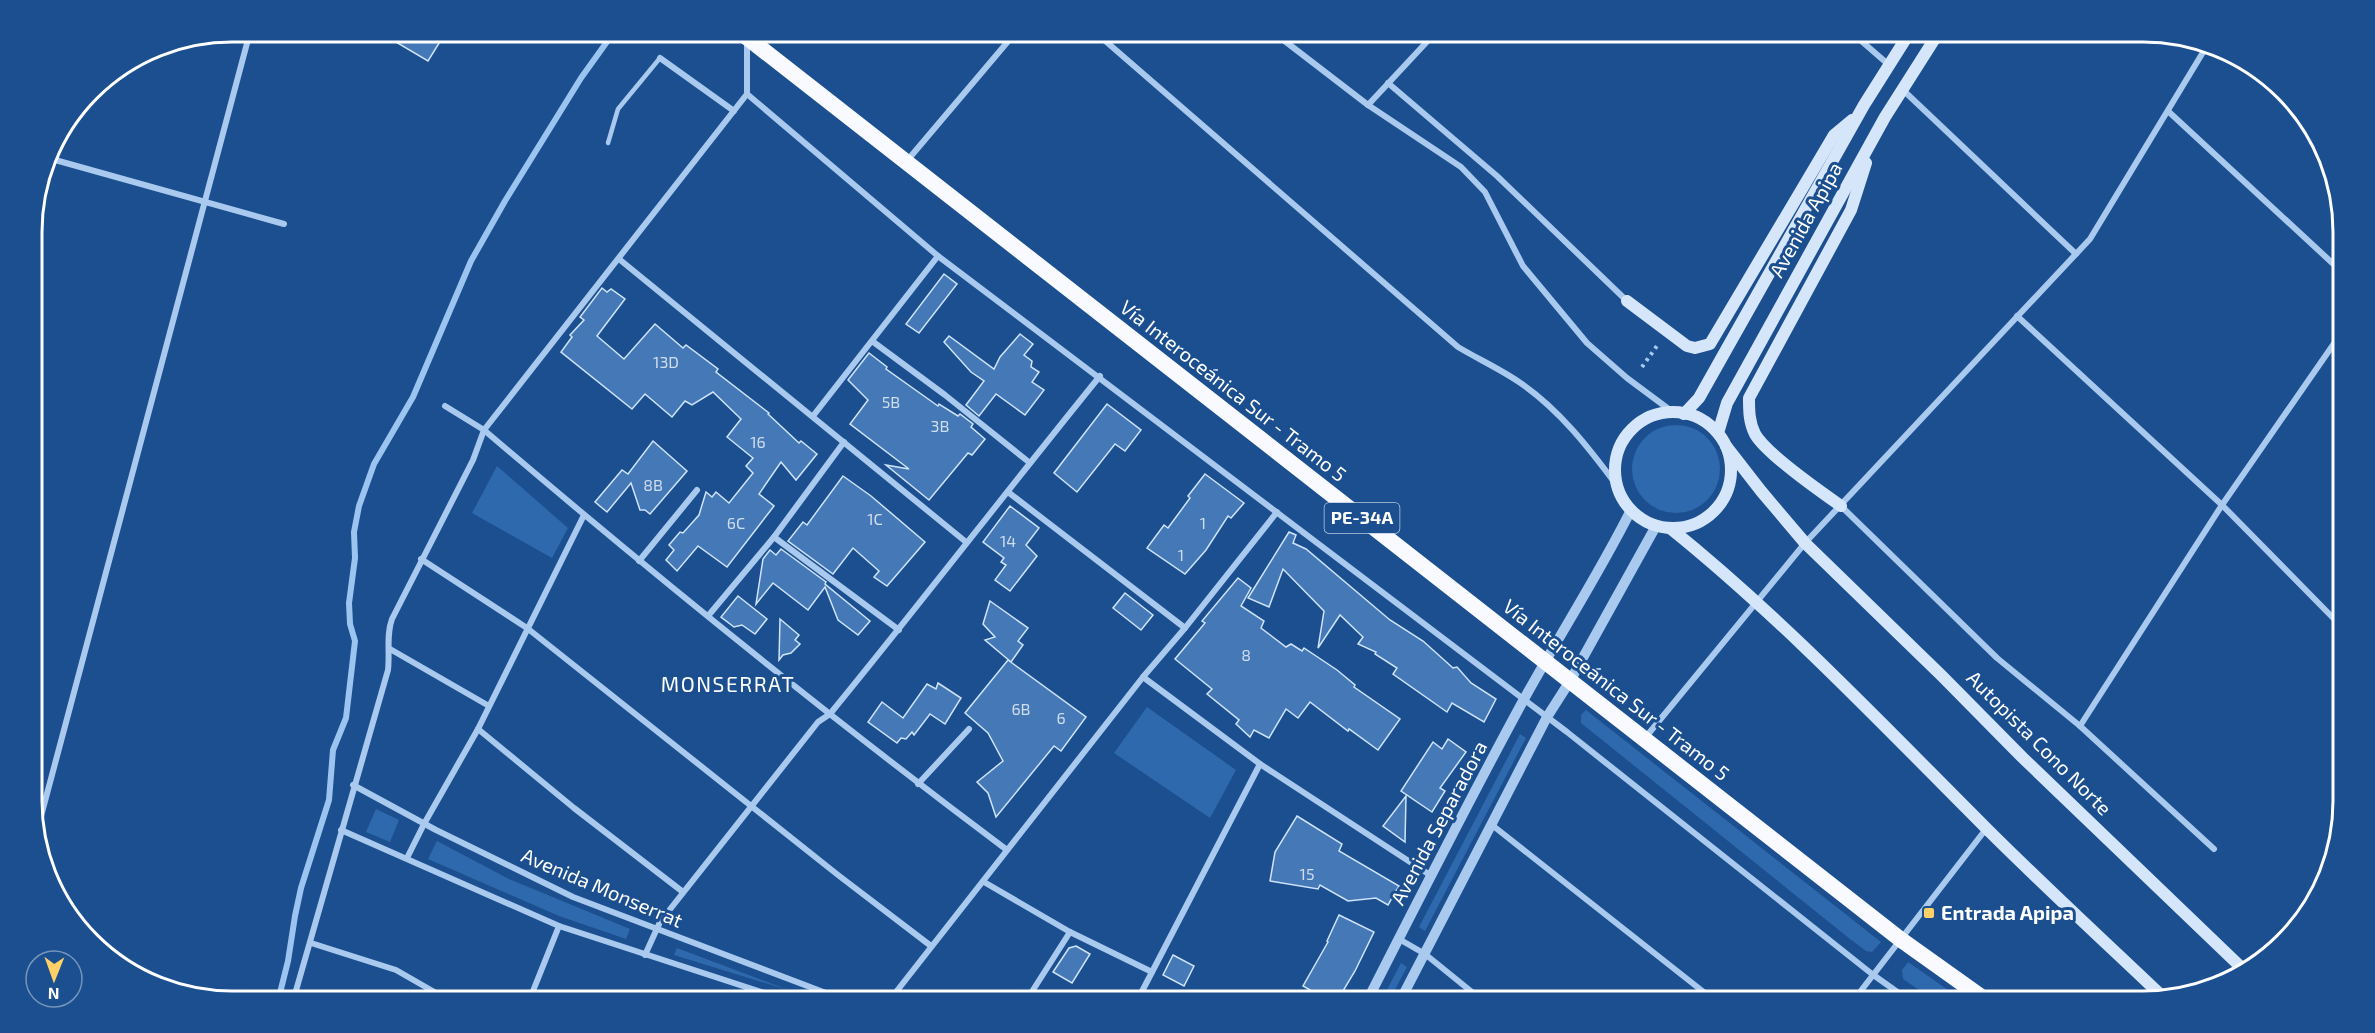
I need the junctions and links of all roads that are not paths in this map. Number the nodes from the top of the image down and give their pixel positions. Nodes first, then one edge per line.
1 (247, 42) edge
2 (744, 42) edge
3 (753, 42) edge
4 (1008, 42) edge
5 (1107, 42) edge
6 (1286, 42) edge
7 (1427, 42) edge
8 (1863, 42) edge
9 (1904, 42) edge
10 (1933, 42) edge
11 (2204, 52) edge
12 (660, 58) joint
13 (1889, 65) junction
14 (1388, 83) junction
15 (1903, 90) junction
16 (747, 94) junction
17 (1368, 105) junction
18 (734, 111) junction
19 (2169, 112) junction
20 (1858, 116) junction
21 (1873, 139) junction
22 (608, 143) dead end
23 (56, 160) edge
24 (906, 163) junction
25 (204, 203) junction
26 (284, 224) dead end
27 (2076, 255) junction
28 (938, 256) junction
29 (619, 259) junction
30 (2333, 264) edge
31 (1627, 301) joint
32 (2017, 316) junction
33 (872, 341) junction
34 (2333, 345) edge
35 (1100, 376) junction
36 (445, 406) dead end
37 (1679, 413) junction
38 (813, 416) junction
39 (484, 430) junction
40 (1718, 434) junction
41 (844, 442) junction
42 (1726, 446) junction
43 (1030, 463) junction
44 (1618, 487) junction
45 (697, 490) dead end
46 (1008, 492) junction
47 (2222, 505) junction
48 (1840, 506) junction
49 (1631, 510) junction
50 (1277, 512) junction
51 (584, 515) junction
52 (1656, 526) junction
53 (1670, 528) junction
54 (774, 537) junction
55 (966, 542) junction
56 (1805, 543) junction
57 (421, 559) junction
58 (639, 561) junction
59 (1756, 602) junction
60 (708, 616) junction
61 (2333, 618) edge
62 (527, 628) junction
63 (1185, 628) junction
64 (899, 630) junction
65 (390, 649) junction
66 (1546, 663) junction
67 (1143, 677) junction
68 (1570, 681) junction
69 (1524, 700) junction
70 (489, 706) junction
71 (830, 714) junction
72 (1547, 717) junction
73 (2080, 726) junction
74 (478, 729) junction
75 (969, 729) dead end
76 (1645, 739) junction
77 (1260, 764) junction
78 (918, 784) junction
79 (353, 786) junction
80 (752, 806) junction
81 (43, 810) edge
82 (424, 824) junction
83 (1492, 825) junction
84 (1986, 829) junction
85 (341, 830) junction
86 (2214, 849) dead end
87 (1007, 850) junction
88 (407, 858) junction
89 (1430, 875) junction
90 (984, 882) junction
91 (683, 892) junction
92 (559, 926) junction
93 (656, 929) junction
94 (1070, 932) junction
95 (1399, 939) junction
96 (1900, 939) junction
97 (310, 943) junction
98 (931, 946) junction
99 (1425, 954) junction
100 (645, 955) junction
101 (2239, 965) edge
102 (1152, 972) junction
103 (1872, 974) junction
104 (296, 991) edge
105 (433, 991) edge
106 (533, 991) edge
107 (758, 991) edge
108 (820, 991) edge
109 (897, 991) edge
110 (1032, 991) edge
111 (1142, 991) edge
112 (1372, 991) edge
113 (1405, 991) edge
114 (1471, 991) edge
115 (1702, 991) edge
116 (1859, 991) edge
117 (1896, 991) edge
118 (1972, 991) edge
119 (2156, 991) edge

1 - 25 street
2 - 16 street
3 - 24 highway, Vía Interoceánica Sur - Tramo 5 / PE-34A
4 - 24 street
5 - 44 street
6 - 17 street
7 - 14 street
8 - 13 street
9 - 13 main road, Avenida Apipa
10 - 15 main road, Avenida Apipa
11 - 19 street
12 - 18 street
12 - 22 lane
13 - 20 main road, Avenida Apipa
14 - 17 street
14 - 31 street
15 - 21 main road, Avenida Apipa
15 - 27 street
16 - 18 street
16 - 28 street
17 - 37 street
18 - 29 street
19 - 27 street
19 - 30 street
20 - 31 main road
20 - 37 main road, Avenida Apipa
21 - 40 main road, Avenida Apipa
21 - 48 main road
23 - 25 street
24 - 66 highway, Vía Interoceánica Sur - Tramo 5 / PE-34A
25 - 26 street
25 - 81 street
27 - 32 street
28 - 33 street
28 - 35 street
29 - 38 street
29 - 39 street
32 - 47 street
32 - 48 street
33 - 38 street
33 - 43 street
34 - 47 street
35 - 43 street
35 - 50 street
36 - 39 street
37 - 40 main road
37 - 44 main road
38 - 41 street
39 - 51 street
39 - 57 street
40 - 42 main road
41 - 54 street
41 - 55 street
42 - 53 main road
42 - 56 main road, Autopista Cono Norte
43 - 46 street
44 - 49 main road
45 - 58 street
46 - 55 street
46 - 63 street
47 - 61 street
47 - 73 street
48 - 56 street
48 - 73 street
49 - 52 main road
49 - 66 street
50 - 63 street
50 - 69 street
51 - 58 street
51 - 62 street
52 - 53 main road
52 - 68 street
53 - 59 main road
54 - 60 street
54 - 64 street
55 - 64 street
56 - 59 street
56 - 101 main road, Autopista Cono Norte
57 - 62 street
57 - 65 street
58 - 60 street
59 - 76 street
59 - 84 main road
60 - 71 street
62 - 70 street
62 - 80 street
63 - 67 street
64 - 71 street
65 - 70 street
65 - 79 street
66 - 68 highway, Vía Interoceánica Sur - Tramo 5 / PE-34A
66 - 69 street, Avenida Separadora
67 - 77 street
67 - 87 street
68 - 72 street
68 - 76 highway, Vía Interoceánica Sur - Tramo 5 / PE-34A
69 - 72 street
69 - 89 street, Avenida Separadora
70 - 74 street
71 - 78 street
71 - 80 street
72 - 83 street
72 - 103 street
73 - 86 street
74 - 82 street
74 - 91 street
75 - 78 street
76 - 96 highway, Vía Interoceánica Sur - Tramo 5 / PE-34A
77 - 89 street
77 - 102 street
78 - 87 street
79 - 82 street, Avenida Monserrat
79 - 85 street
80 - 91 street
80 - 98 street
82 - 88 street
82 - 93 street, Avenida Monserrat
83 - 99 street
83 - 115 street
84 - 96 street
84 - 119 main road
85 - 88 street
85 - 97 street
87 - 90 street
88 - 92 street
89 - 95 street, Avenida Separadora
90 - 94 street
90 - 98 street
91 - 93 street
92 - 100 street
92 - 106 street
93 - 100 street
93 - 108 street, Avenida Monserrat
94 - 102 street
94 - 110 street
95 - 99 street
95 - 112 street, Avenida Separadora
96 - 103 street
96 - 118 highway, Vía Interoceánica Sur - Tramo 5 / PE-34A
97 - 104 street
97 - 105 street
98 - 109 street
99 - 113 street
99 - 114 street
100 - 107 street
102 - 111 street
103 - 116 street
103 - 117 street

